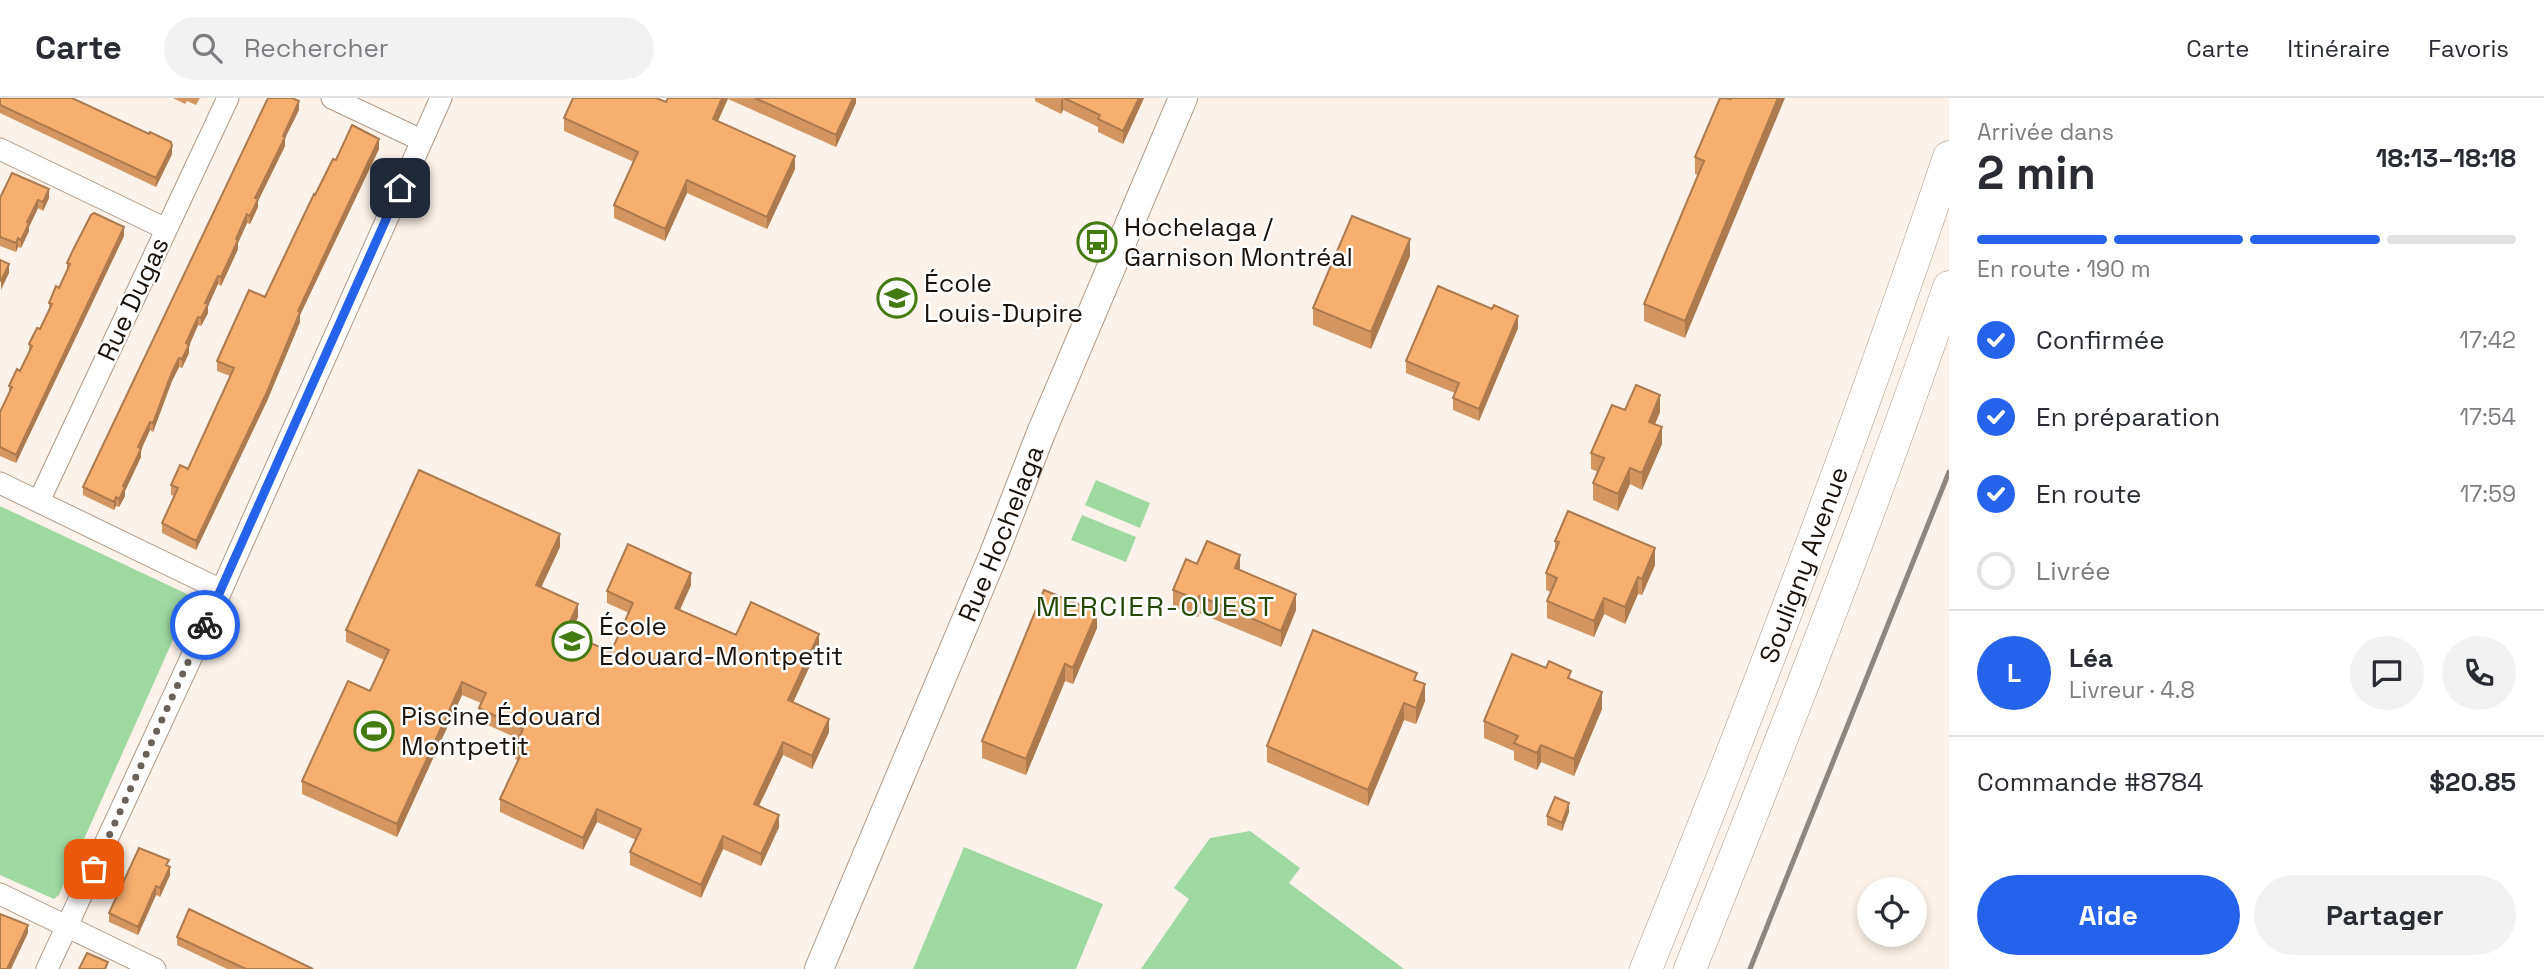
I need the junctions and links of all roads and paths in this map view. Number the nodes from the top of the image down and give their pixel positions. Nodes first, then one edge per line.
1 (228, 98) edge
2 (332, 98) edge
3 (441, 98) edge
4 (1183, 98) edge
5 (421, 140) junction
6 (0, 149) edge
7 (1949, 157) edge
8 (166, 229) junction
9 (1949, 287) edge
10 (0, 483) edge
11 (39, 501) junction
12 (221, 590) junction
13 (0, 894) edge
14 (67, 927) junction
15 (47, 969) edge
16 (155, 969) edge
17 (819, 969) edge
18 (1646, 969) edge
19 (1690, 969) edge

1 - 8 street, Rue Dugas
2 - 5 street
3 - 5 street
4 - 17 main road, Rue Hochelaga
5 - 12 street
6 - 8 street
7 - 18 highway, Souligny Avenue
8 - 11 street, Rue Dugas
9 - 19 highway, Souligny Avenue
10 - 11 street
11 - 12 street
12 - 14 street
13 - 14 street
14 - 15 street
14 - 16 street

